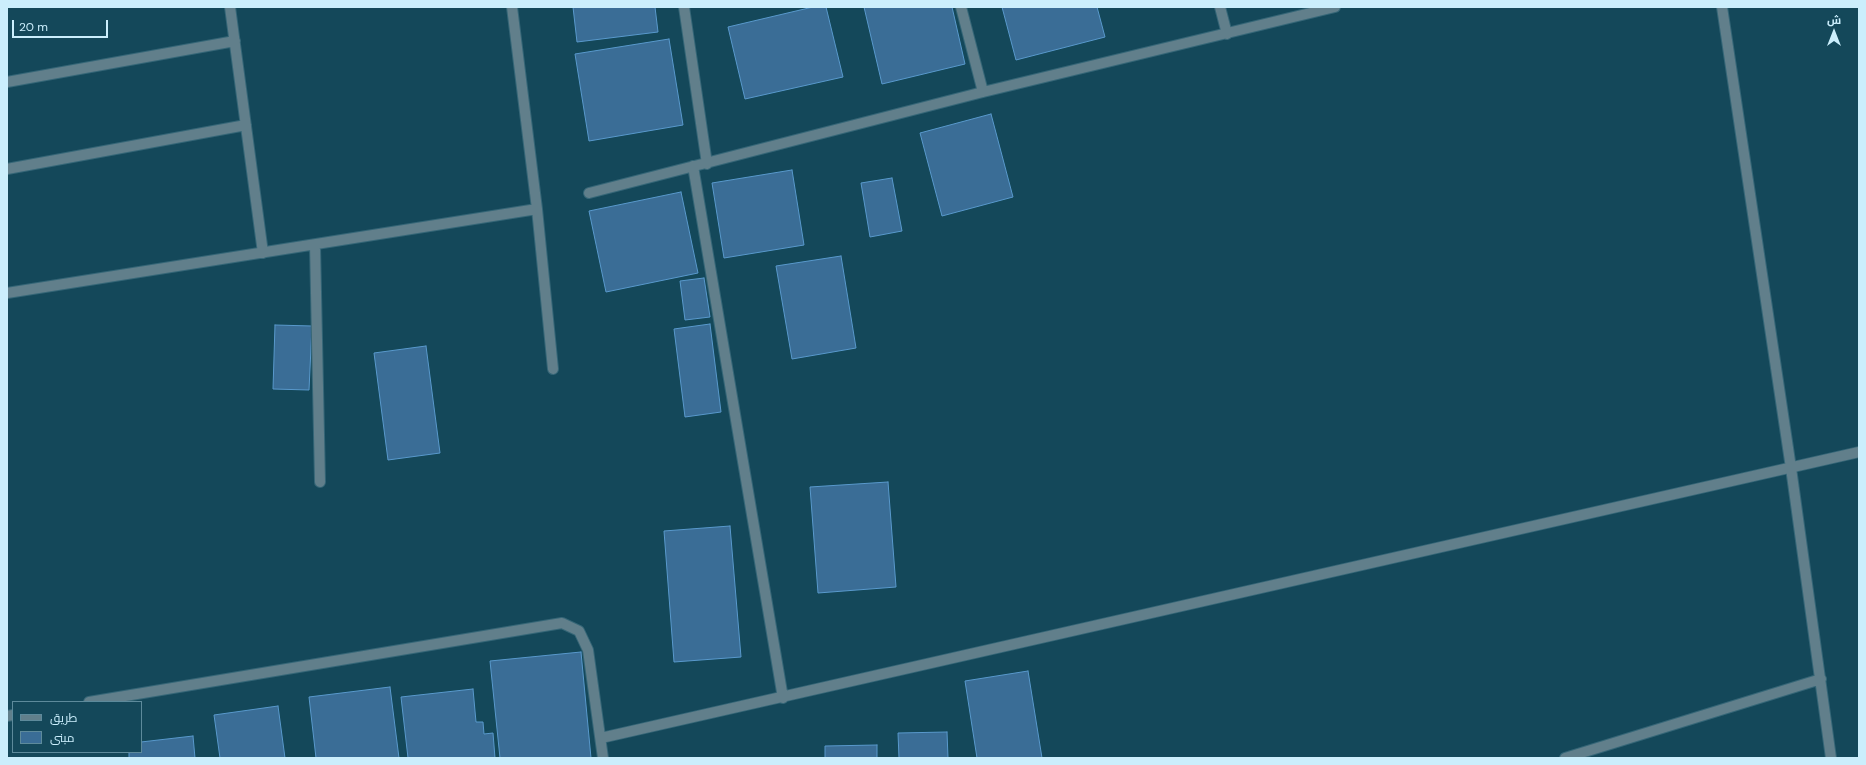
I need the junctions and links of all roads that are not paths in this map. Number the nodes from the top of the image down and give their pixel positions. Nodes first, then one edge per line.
1 (230, 7) edge
2 (512, 7) edge
3 (684, 7) edge
4 (961, 7) edge
5 (1220, 7) edge
6 (1335, 7) edge
7 (1722, 7) edge
8 (1227, 34) junction
9 (234, 41) junction
10 (7, 82) edge
11 (983, 92) junction
12 (246, 125) junction
13 (706, 164) junction
14 (693, 166) junction
15 (7, 170) edge
16 (589, 193) dead end
17 (536, 209) junction
18 (315, 245) junction
19 (263, 253) junction
20 (7, 293) edge
21 (553, 369) dead end
22 (1859, 452) edge
23 (1791, 468) junction
24 (320, 482) dead end
25 (1821, 679) junction
26 (783, 698) junction
27 (95, 701) edge
28 (601, 738) junction
29 (603, 758) edge
30 (1565, 758) edge
31 (1831, 758) edge

1 - 9 street
2 - 17 street
3 - 13 street
4 - 11 street
5 - 8 street
6 - 8 street
7 - 23 street
8 - 11 street
9 - 10 street
9 - 12 street
11 - 13 street
12 - 15 street
12 - 19 street
13 - 14 street
14 - 16 street
14 - 26 street
17 - 18 street
17 - 21 street
18 - 19 street
18 - 24 street
19 - 20 street
22 - 23 street
23 - 25 street
23 - 26 street
25 - 30 street
25 - 31 street
26 - 28 street
27 - 28 street
28 - 29 street

